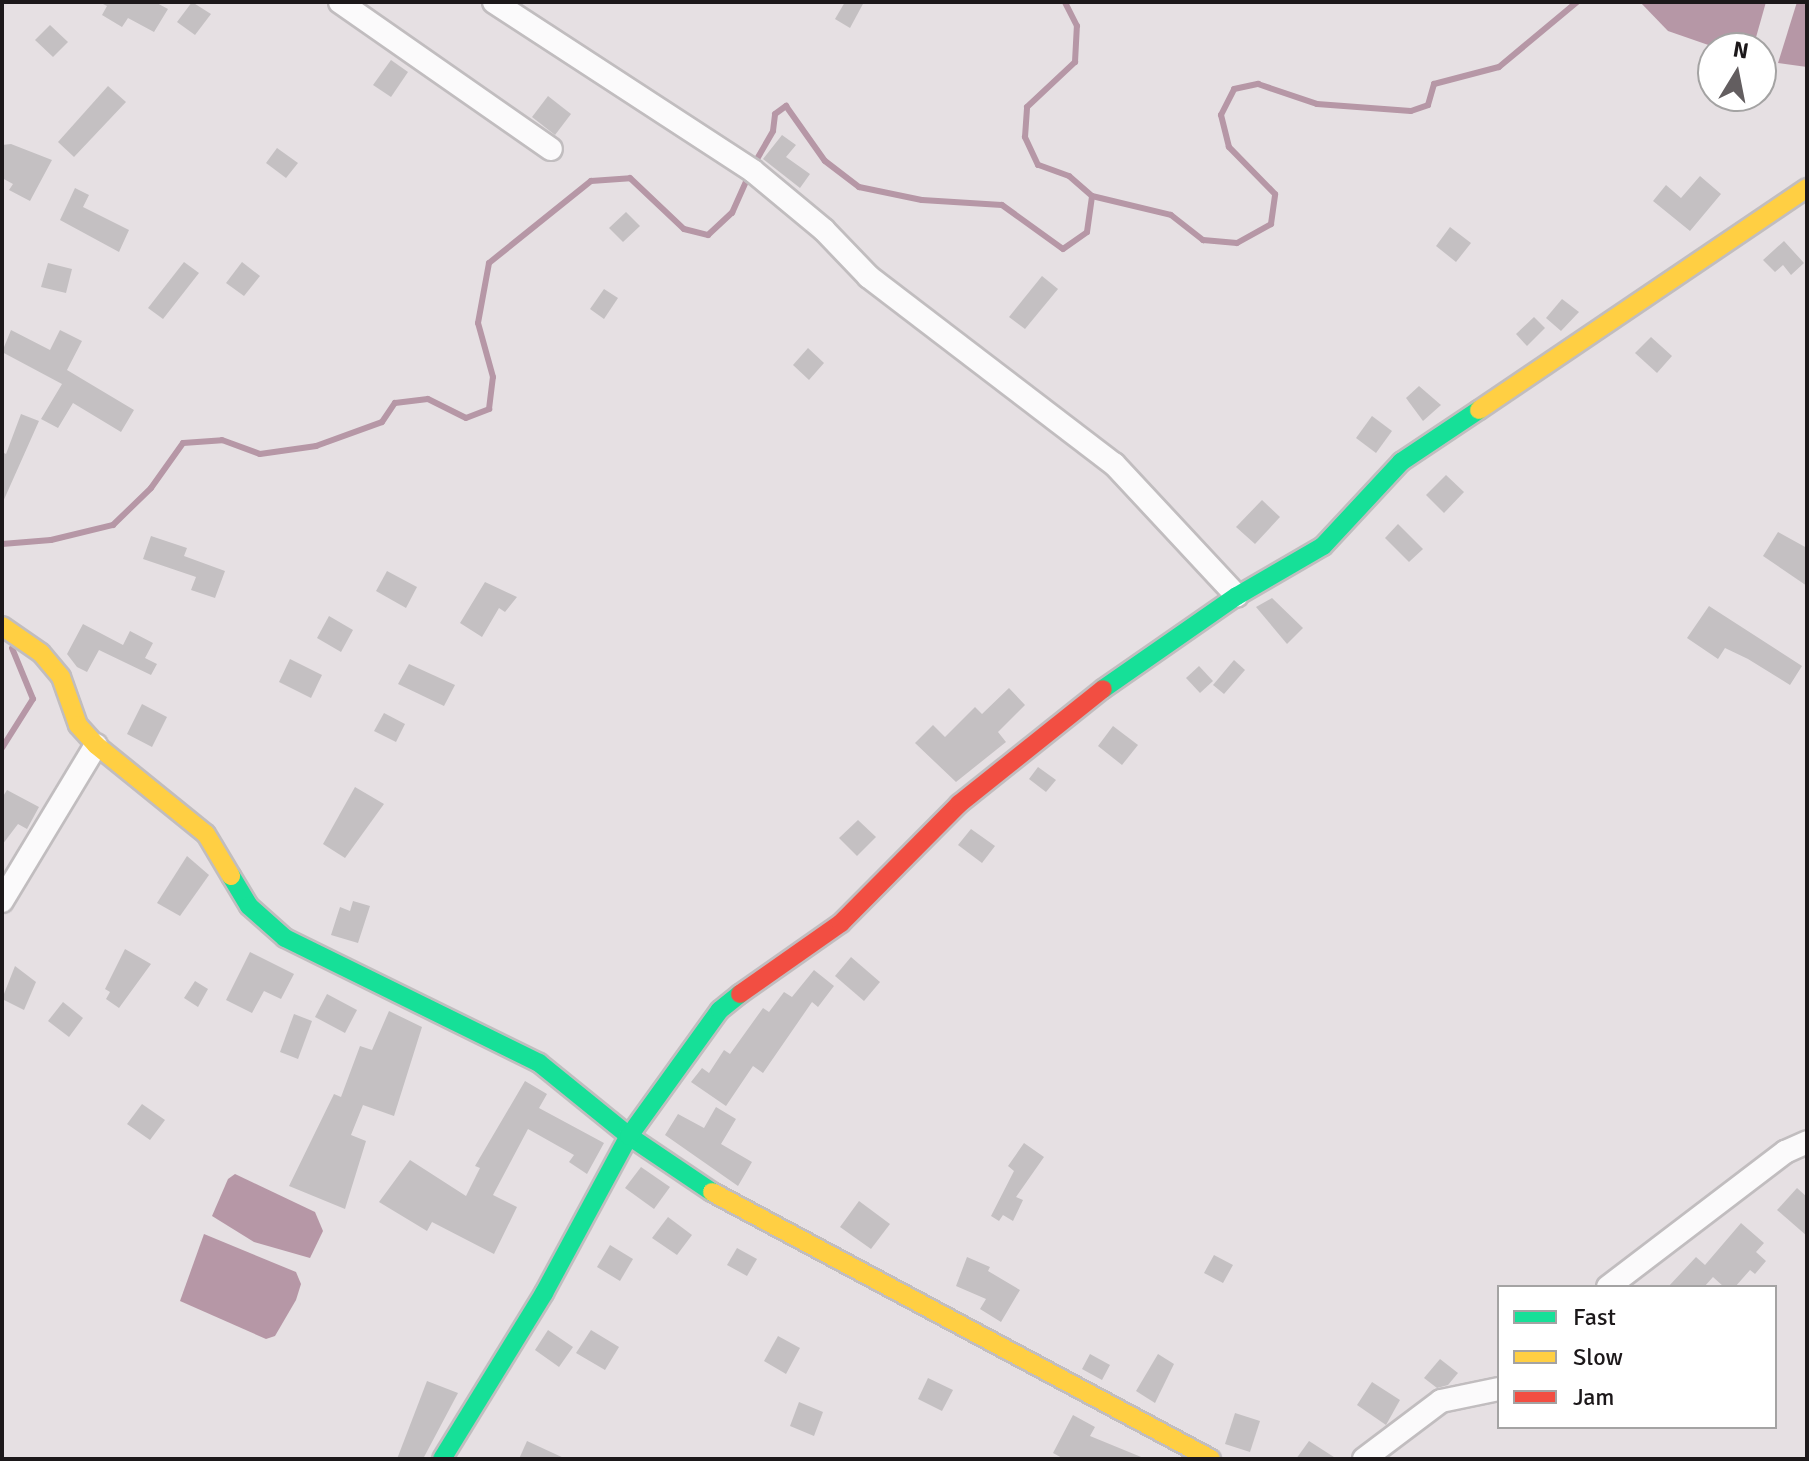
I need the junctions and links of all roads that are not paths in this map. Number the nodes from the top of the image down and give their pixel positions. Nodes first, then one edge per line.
1 (340, 2) edge
2 (494, 2) edge
3 (551, 149) dead end
4 (1807, 188) edge
5 (1237, 596) junction
6 (2, 626) edge
7 (96, 745) junction
8 (2, 901) edge
9 (629, 1136) junction
10 (1807, 1142) edge
11 (1611, 1285) edge
12 (1497, 1389) edge
13 (442, 1459) edge
14 (1211, 1459) edge
15 (1364, 1459) edge

1 - 3 street
2 - 5 street
4 - 5 street
5 - 9 street
6 - 7 street
7 - 8 street
7 - 9 street
9 - 13 street
9 - 14 street
10 - 11 street
12 - 15 street

